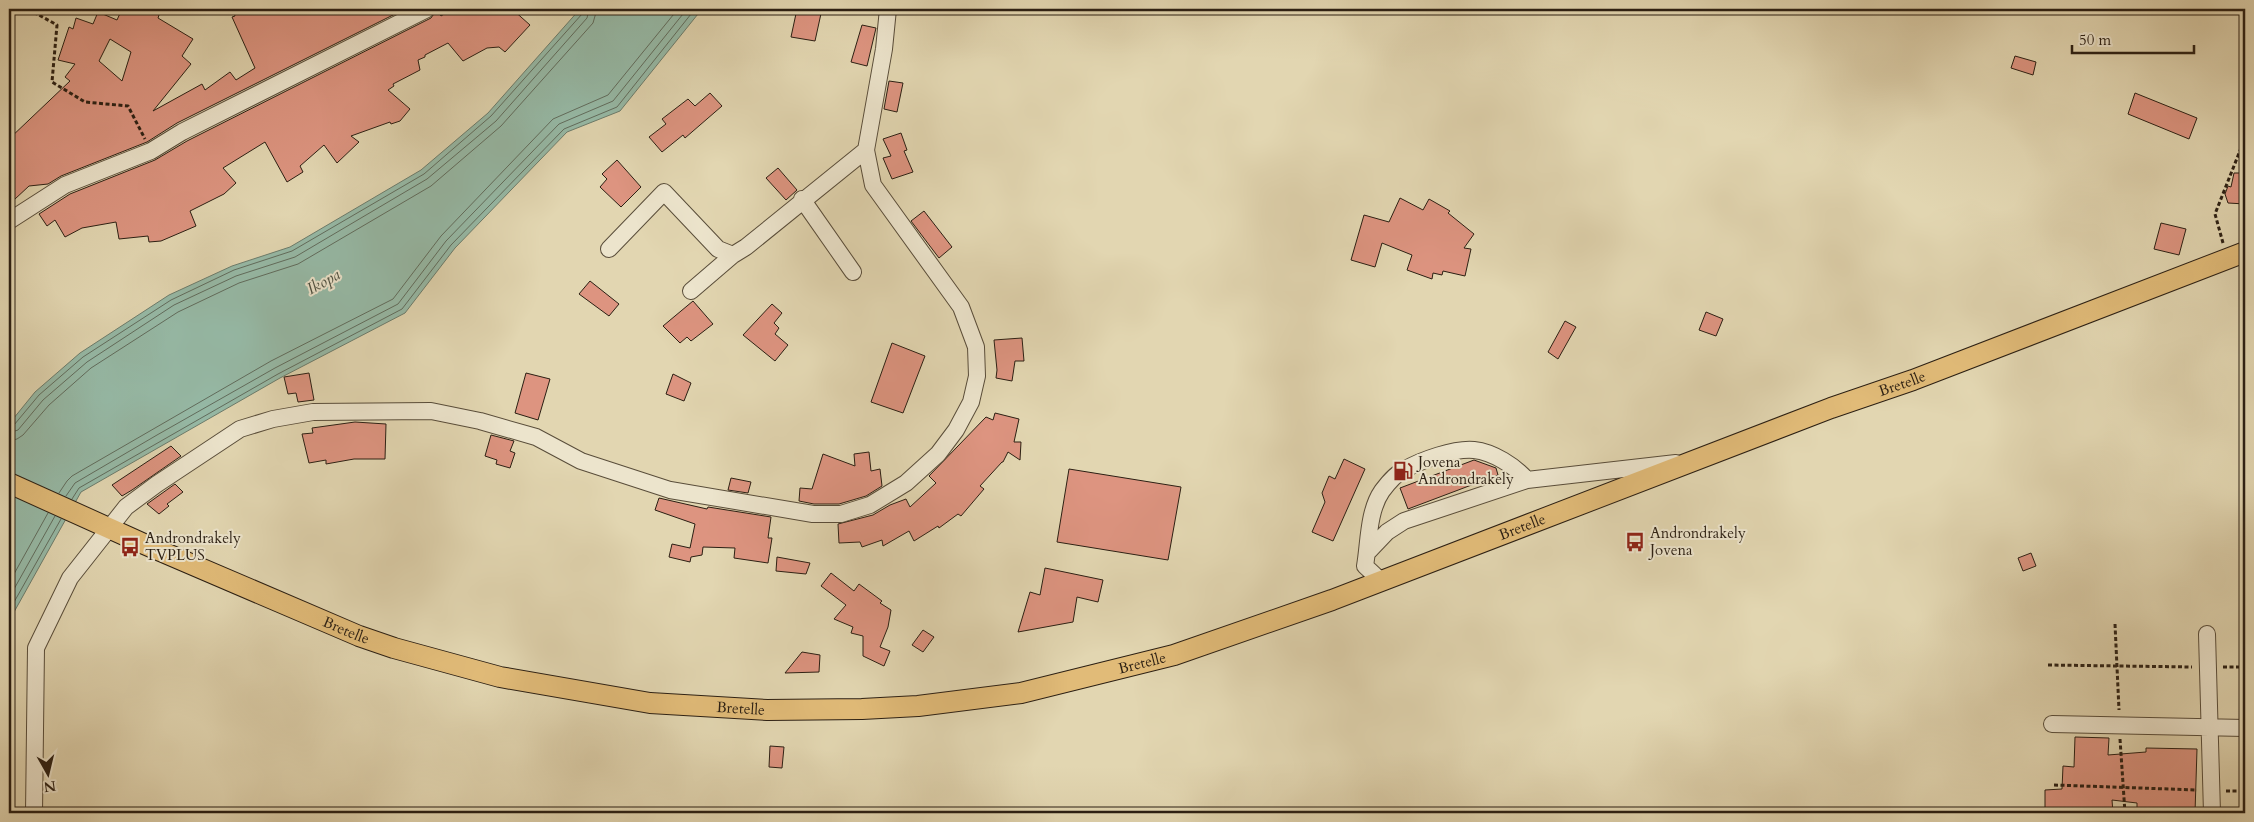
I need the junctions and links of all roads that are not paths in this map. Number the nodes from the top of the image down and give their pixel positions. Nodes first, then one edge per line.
1 (427, 9) edge
2 (888, 9) edge
3 (866, 150) junction
4 (802, 200) junction
5 (9, 221) edge
6 (609, 249) dead end
7 (2239, 254) edge
8 (733, 255) junction
9 (853, 272) dead end
10 (691, 291) dead end
11 (1690, 462) junction
12 (1527, 480) junction
13 (9, 483) edge
14 (102, 525) junction
15 (1367, 553) junction
16 (1380, 580) junction
17 (2207, 634) dead end
18 (2052, 724) dead end
19 (2208, 728) junction
20 (2245, 728) edge
21 (34, 813) edge
22 (2212, 813) edge

1 - 5 street
2 - 3 street
3 - 4 street
3 - 14 street
4 - 8 street
4 - 9 street
6 - 8 street
7 - 11 main road, Bretelle
8 - 10 street
11 - 12 street
11 - 16 main road, Bretelle
12 - 15 street
12 - 15 street
13 - 14 main road, Bretelle
14 - 16 main road, Bretelle
14 - 21 street
15 - 16 street
17 - 19 street
18 - 19 street
19 - 20 street
19 - 22 street

